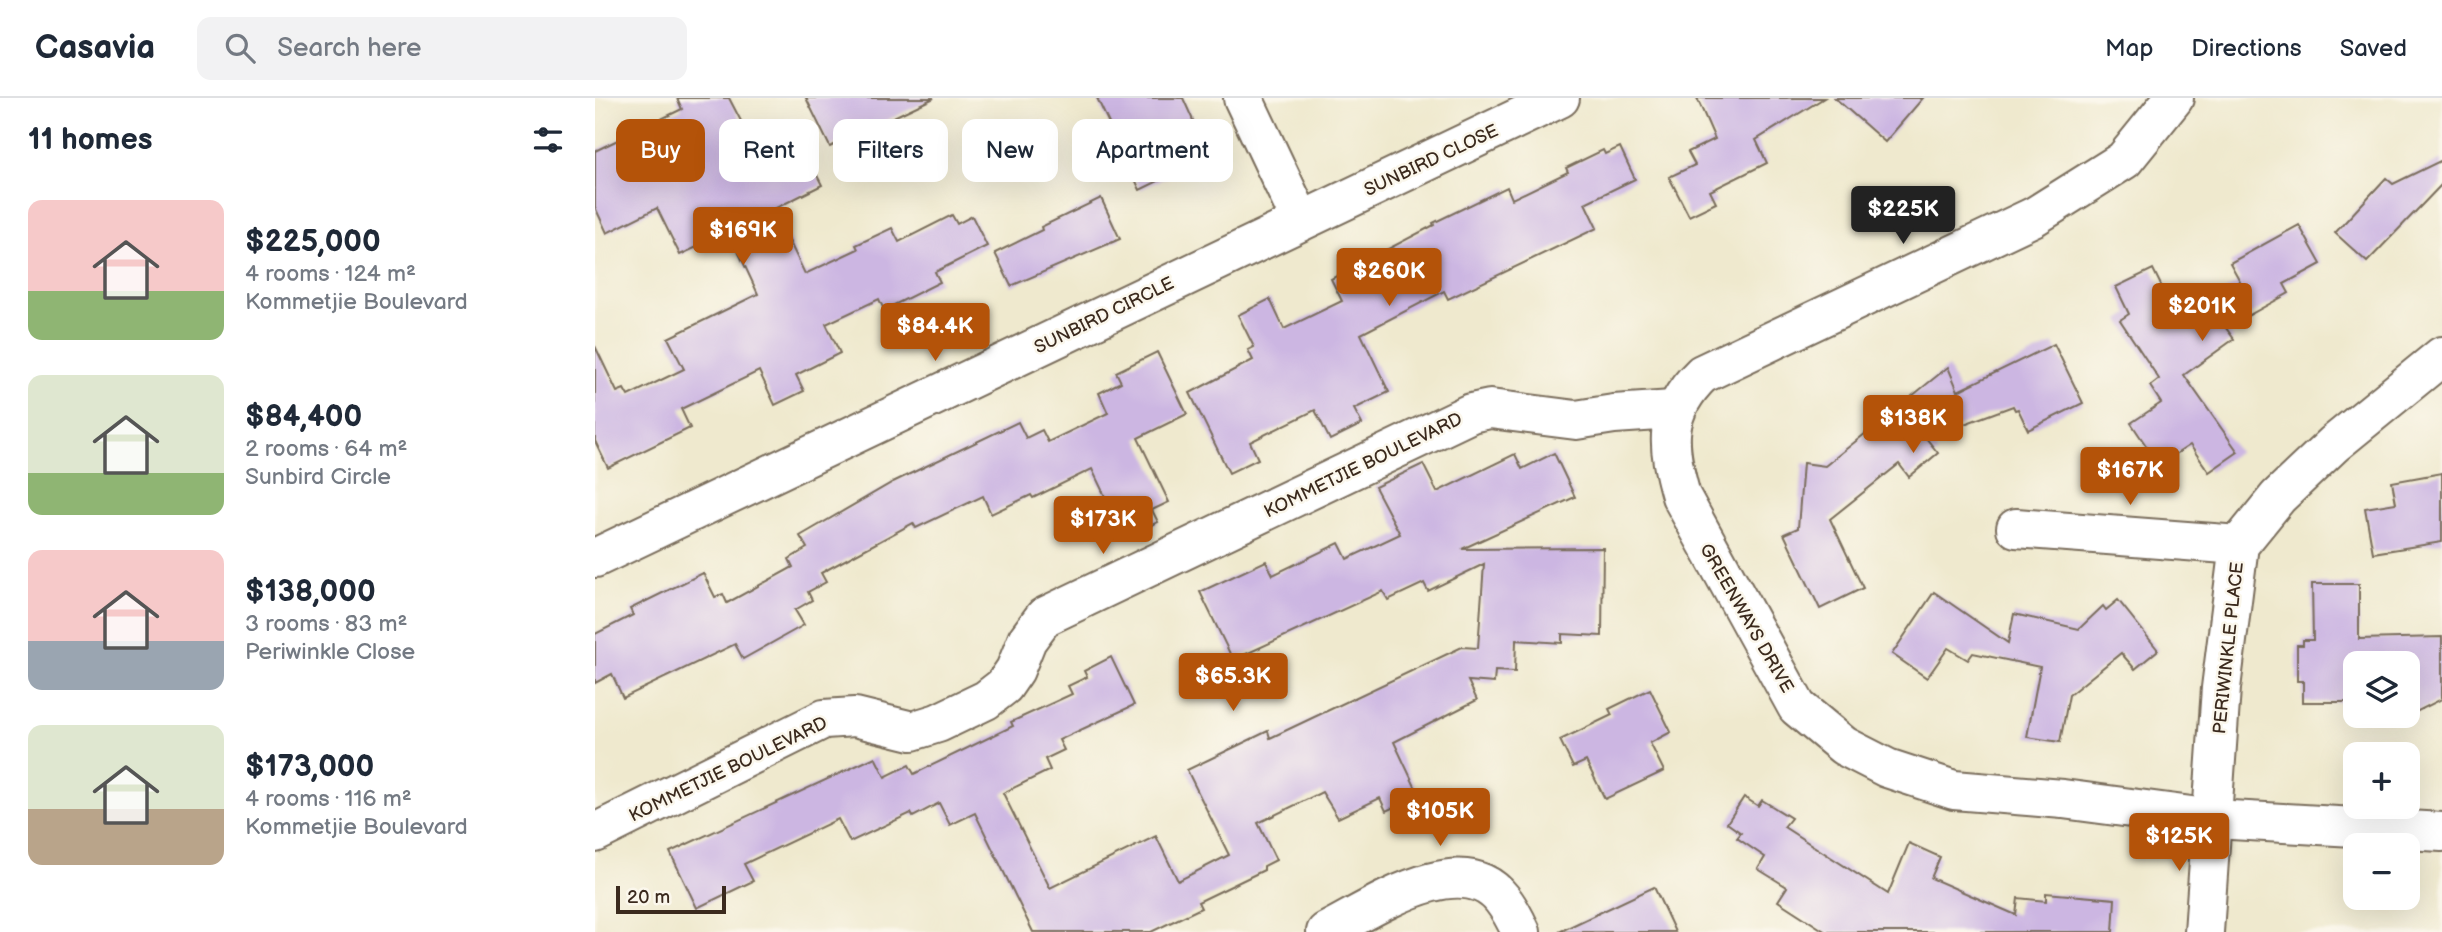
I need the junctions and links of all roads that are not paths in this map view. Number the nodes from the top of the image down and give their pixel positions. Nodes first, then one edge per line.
1 (1243, 98) edge
2 (1560, 98) edge
3 (2175, 98) edge
4 (1301, 221) junction
5 (2442, 356) edge
6 (1673, 410) junction
7 (2016, 528) dead end
8 (2239, 545) junction
9 (595, 558) edge
10 (2214, 818) junction
11 (2442, 832) edge
12 (595, 833) edge
13 (1326, 932) edge
14 (1521, 932) edge
15 (2204, 932) edge

1 - 4 street
2 - 4 street, SUNBIRD CLOSE
3 - 6 street
4 - 9 street, SUNBIRD CIRCLE
5 - 8 street, PERIWINKLE PLACE
6 - 10 street, GREENWAYS DRIVE
6 - 12 street, KOMMETJIE BOULEVARD
7 - 8 street
8 - 10 street, PERIWINKLE PLACE
10 - 11 street, GREENWAYS DRIVE
10 - 15 street, PERIWINKLE PLACE
13 - 14 street

